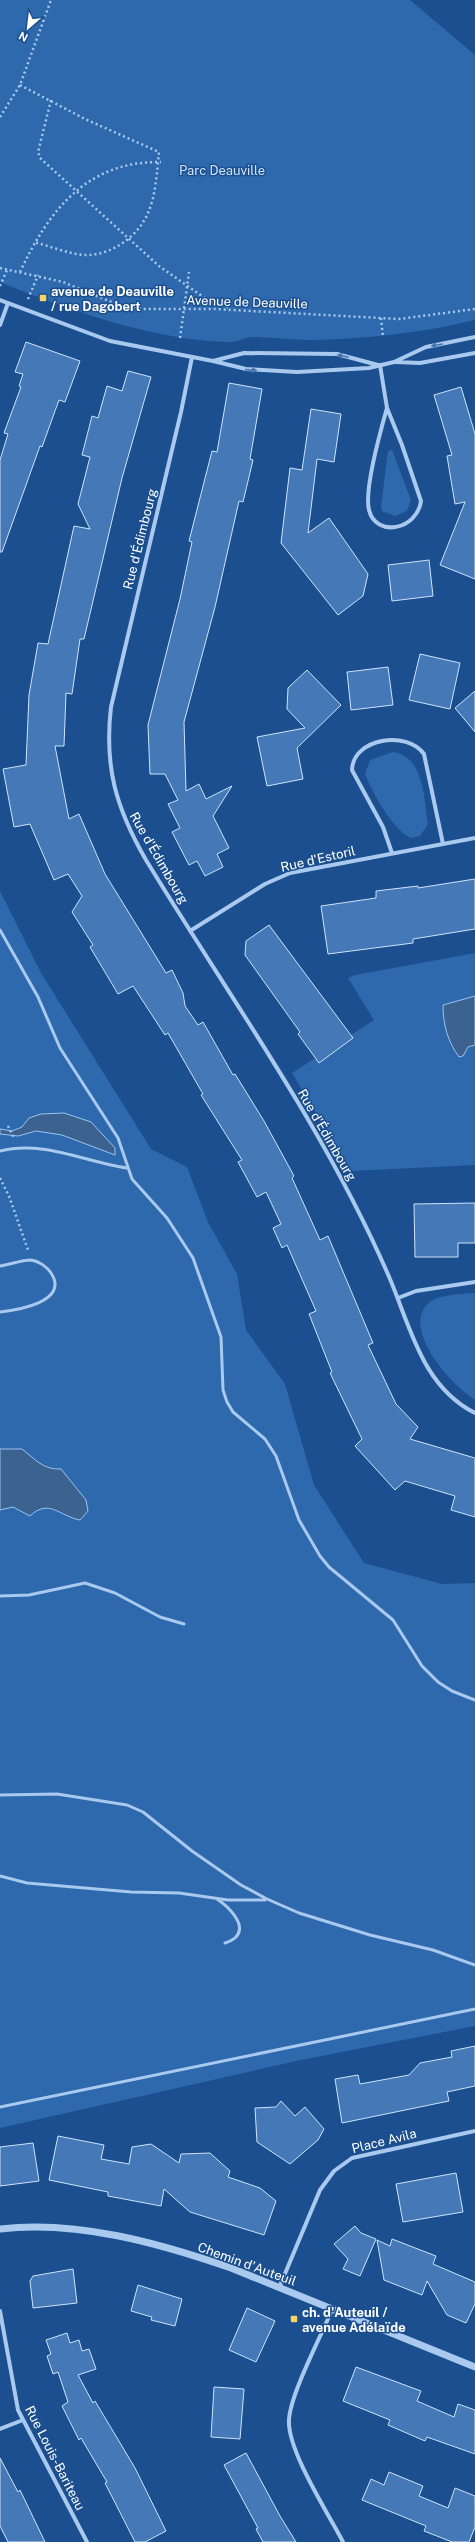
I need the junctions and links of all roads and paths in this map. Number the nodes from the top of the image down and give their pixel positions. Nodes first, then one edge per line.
1 (51, 0) edge
2 (20, 85) junction
3 (51, 100) junction
4 (0, 117) edge
5 (159, 162) junction
6 (76, 190) junction
7 (128, 238) junction
8 (34, 242) junction
9 (0, 268) edge
10 (7, 270) junction
11 (20, 272) junction
12 (189, 272) dead end
13 (38, 275) junction
14 (0, 286) edge
15 (187, 286) junction
16 (0, 300) edge
17 (27, 301) dead end
18 (8, 304) junction
19 (475, 309) edge
20 (184, 310) junction
21 (235, 310) junction
22 (381, 318) junction
23 (0, 325) edge
24 (475, 337) edge
25 (180, 338) dead end
26 (383, 338) dead end
27 (475, 353) edge
28 (192, 358) junction
29 (213, 361) junction
30 (394, 362) junction
31 (380, 365) junction
32 (387, 408) junction
33 (475, 838) edge
34 (443, 844) junction
35 (392, 853) junction
36 (0, 930) edge
37 (190, 930) junction
38 (8, 1126) dead end
39 (13, 1138) dead end
40 (0, 1151) edge
41 (127, 1168) junction
42 (0, 1178) edge
43 (31, 1260) junction
44 (0, 1266) edge
45 (475, 1282) edge
46 (398, 1298) junction
47 (0, 1312) edge
48 (475, 1413) edge
49 (0, 1596) edge
50 (184, 1624) dead end
51 (475, 1700) edge
52 (0, 1796) edge
53 (0, 1876) edge
54 (215, 1898) junction
55 (267, 1900) junction
56 (225, 1943) dead end
57 (475, 1965) edge
58 (475, 2009) edge
59 (0, 2107) edge
60 (475, 2131) edge
61 (0, 2229) edge
62 (279, 2288) junction
63 (0, 2310) edge
64 (332, 2310) junction
65 (475, 2367) edge
66 (23, 2420) junction
67 (0, 2429) edge
68 (87, 2542) edge
69 (343, 2542) edge

1 - 2 path
2 - 3 path
2 - 4 path
3 - 5 path
3 - 6 path
5 - 6 path
5 - 7 path
6 - 7 path
6 - 8 path
7 - 8 path
7 - 15 path
8 - 11 path
9 - 10 path, Avenue de Deauville
10 - 11 path, Avenue de Deauville
10 - 14 path
11 - 13 path, Avenue de Deauville
12 - 15 path
13 - 17 path
13 - 20 path, Avenue de Deauville
15 - 20 path
15 - 21 path
16 - 18 street
18 - 23 street
18 - 28 street
19 - 22 path, Avenue de Deauville
20 - 21 path, Avenue de Deauville
20 - 25 path
21 - 22 path, Avenue de Deauville
22 - 26 path
24 -> 30 street
27 - 30 street
28 - 29 street
28 - 37 street, Rue d'Édimbourg
29 -> 31 street
31 -> 29 street
30 - 31 street
31 - 32 street
32 - 32 street
33 - 34 street, Rue d'Estoril
34 - 35 street, Rue d'Estoril
34 - 35 street
35 - 37 street, Rue d'Estoril
36 - 41 lane
37 - 46 street, Rue d'Édimbourg
38 - 39 path
40 - 41 lane
41 - 51 lane
42 - 43 path
43 - 44 lane
43 - 47 lane
45 - 46 street
46 - 48 street, Rue d'Édimbourg
49 - 50 lane
52 - 55 lane
53 - 54 lane
54 - 55 lane
54 - 56 lane
55 - 57 lane
58 - 59 lane
60 - 62 street, Place Avila
61 - 62 street, Chemin d'Auteuil
62 - 64 street, Chemin d'Auteuil
63 - 66 street, Rue Louis-Bariteau
64 - 65 street, Chemin d'Auteuil
64 - 69 street
66 - 67 street
66 - 68 street, Rue Louis-Bariteau

